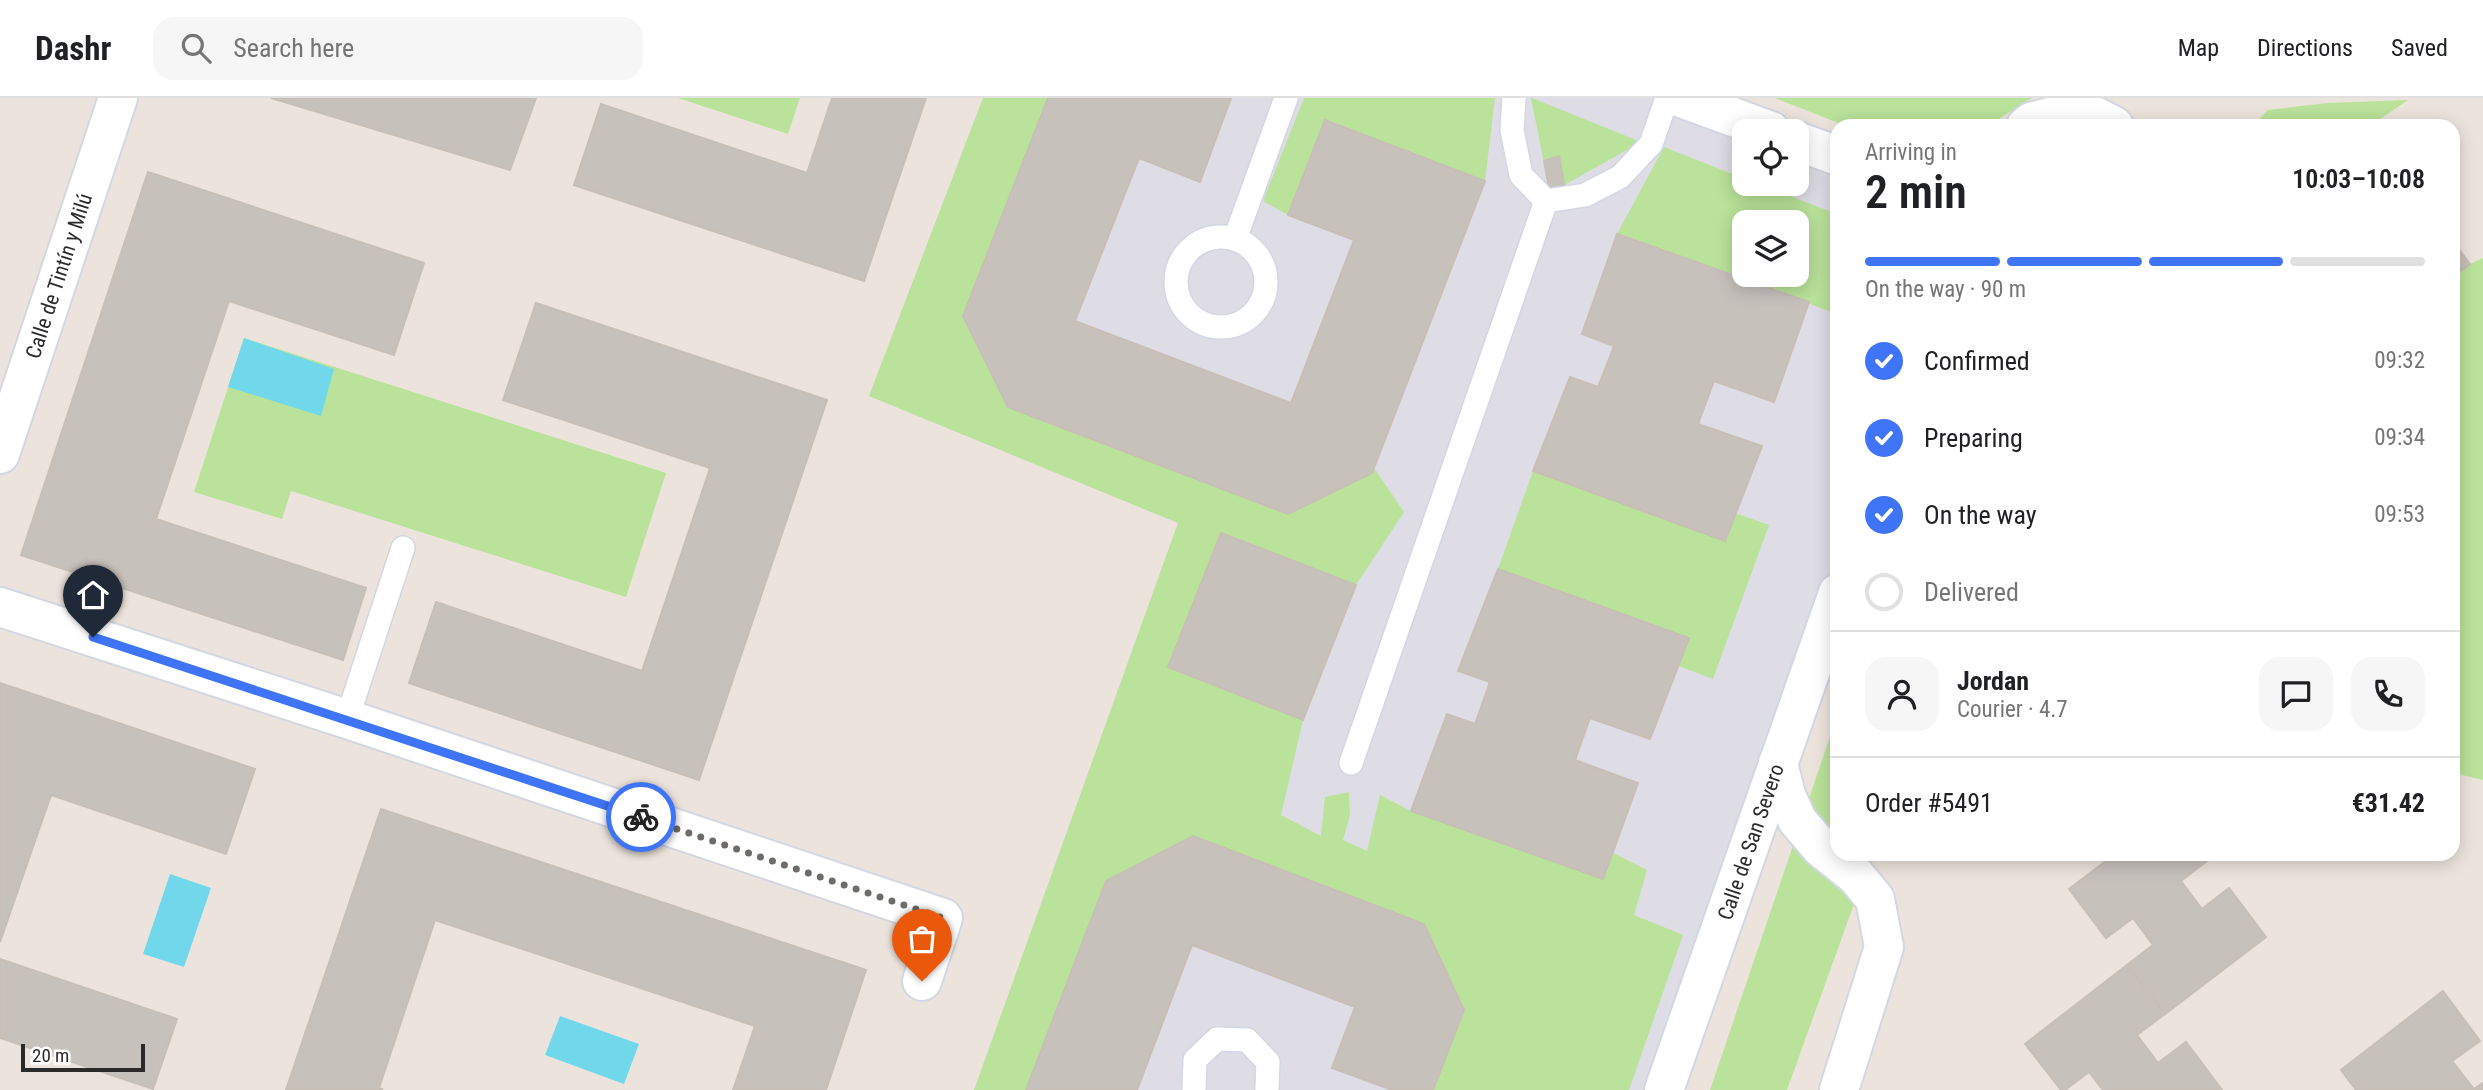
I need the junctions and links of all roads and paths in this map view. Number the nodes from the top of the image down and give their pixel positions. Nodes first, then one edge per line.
1 (118, 98) edge
2 (1286, 98) edge
3 (1514, 98) edge
4 (1667, 98) edge
5 (1681, 98) edge
6 (1738, 119) edge
7 (2043, 119) edge
8 (2100, 119) edge
9 (1809, 145) edge
10 (1830, 153) edge
11 (1546, 201) junction
12 (1235, 239) junction
13 (0, 453) edge
14 (403, 548) dead end
15 (0, 607) edge
16 (1830, 616) edge
17 (348, 719) junction
18 (1351, 763) dead end
19 (1778, 763) junction
20 (1830, 855) edge
21 (1837, 861) edge
22 (922, 981) dead end
23 (1194, 1090) edge
24 (1267, 1090) edge
25 (1664, 1090) edge
26 (1839, 1090) edge

1 - 13 street, Calle de Tintín y Milú
2 - 12 lane
3 - 11 lane
4 - 11 lane
5 - 6 street
7 - 8 street
9 - 10 street
11 - 18 lane
12 - 12 lane
14 - 17 lane
15 - 17 street
16 - 19 street, Calle de San Severo
17 - 22 street
19 - 20 street
19 - 25 street, Calle de San Severo
21 - 26 street
23 - 24 lane

